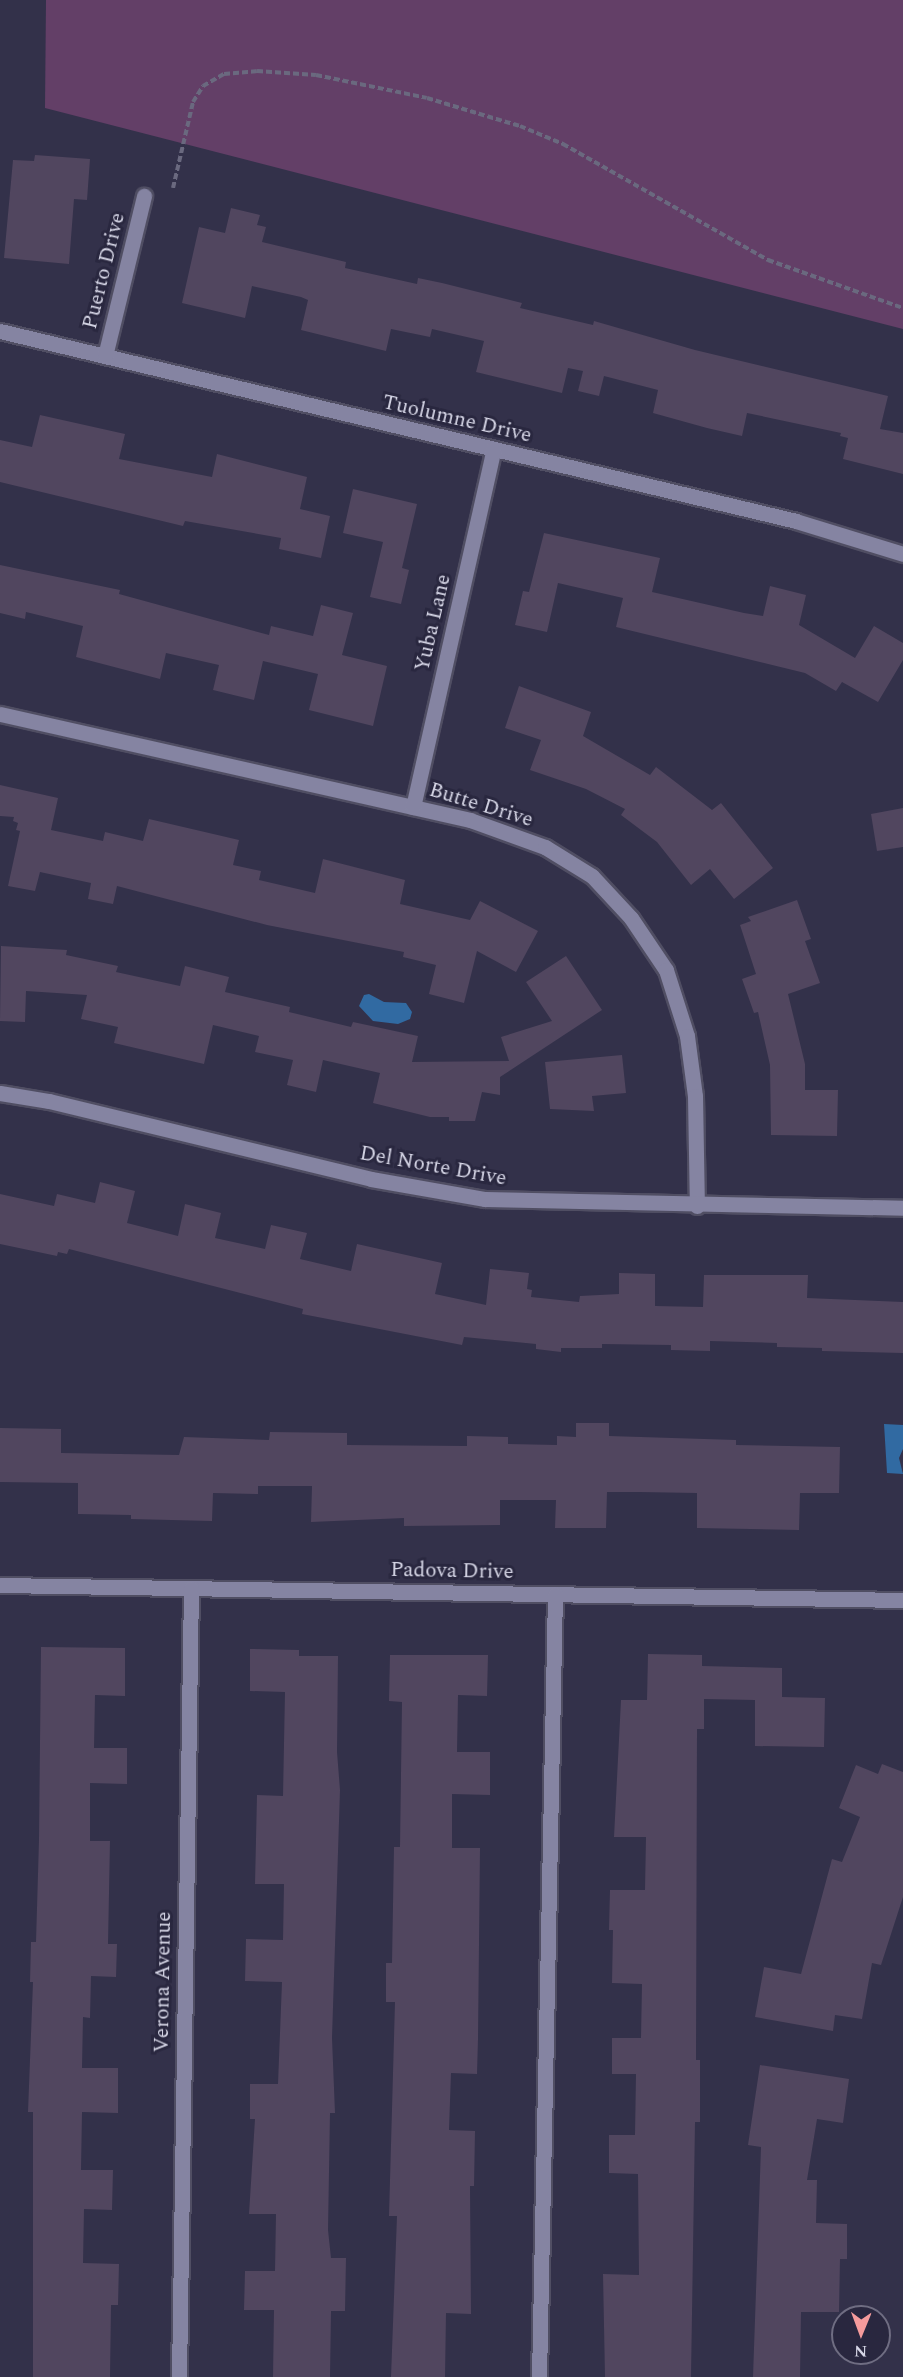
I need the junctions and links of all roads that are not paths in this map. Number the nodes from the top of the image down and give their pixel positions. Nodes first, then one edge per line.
1 (144, 196) dead end
2 (0, 332) edge
3 (105, 356) junction
4 (494, 449) junction
5 (903, 554) edge
6 (0, 714) edge
7 (413, 807) junction
8 (0, 1093) edge
9 (697, 1206) junction
10 (903, 1208) edge
11 (0, 1585) edge
12 (191, 1588) junction
13 (555, 1594) junction
14 (903, 1600) edge
15 (179, 2377) edge
16 (539, 2377) edge

1 - 3 street, Puerto Drive
2 - 3 street, Tuolumne Drive
3 - 4 street, Tuolumne Drive
4 - 5 street, Tuolumne Drive
4 - 7 street, Yuba Lane
6 - 7 street, Butte Drive
7 - 9 street, Butte Drive
8 - 9 street, Del Norte Drive
9 - 10 street, Del Norte Drive
11 - 12 street, Padova Drive
12 - 13 street, Padova Drive
12 - 15 street, Verona Avenue
13 - 14 street, Padova Drive
13 - 16 street

